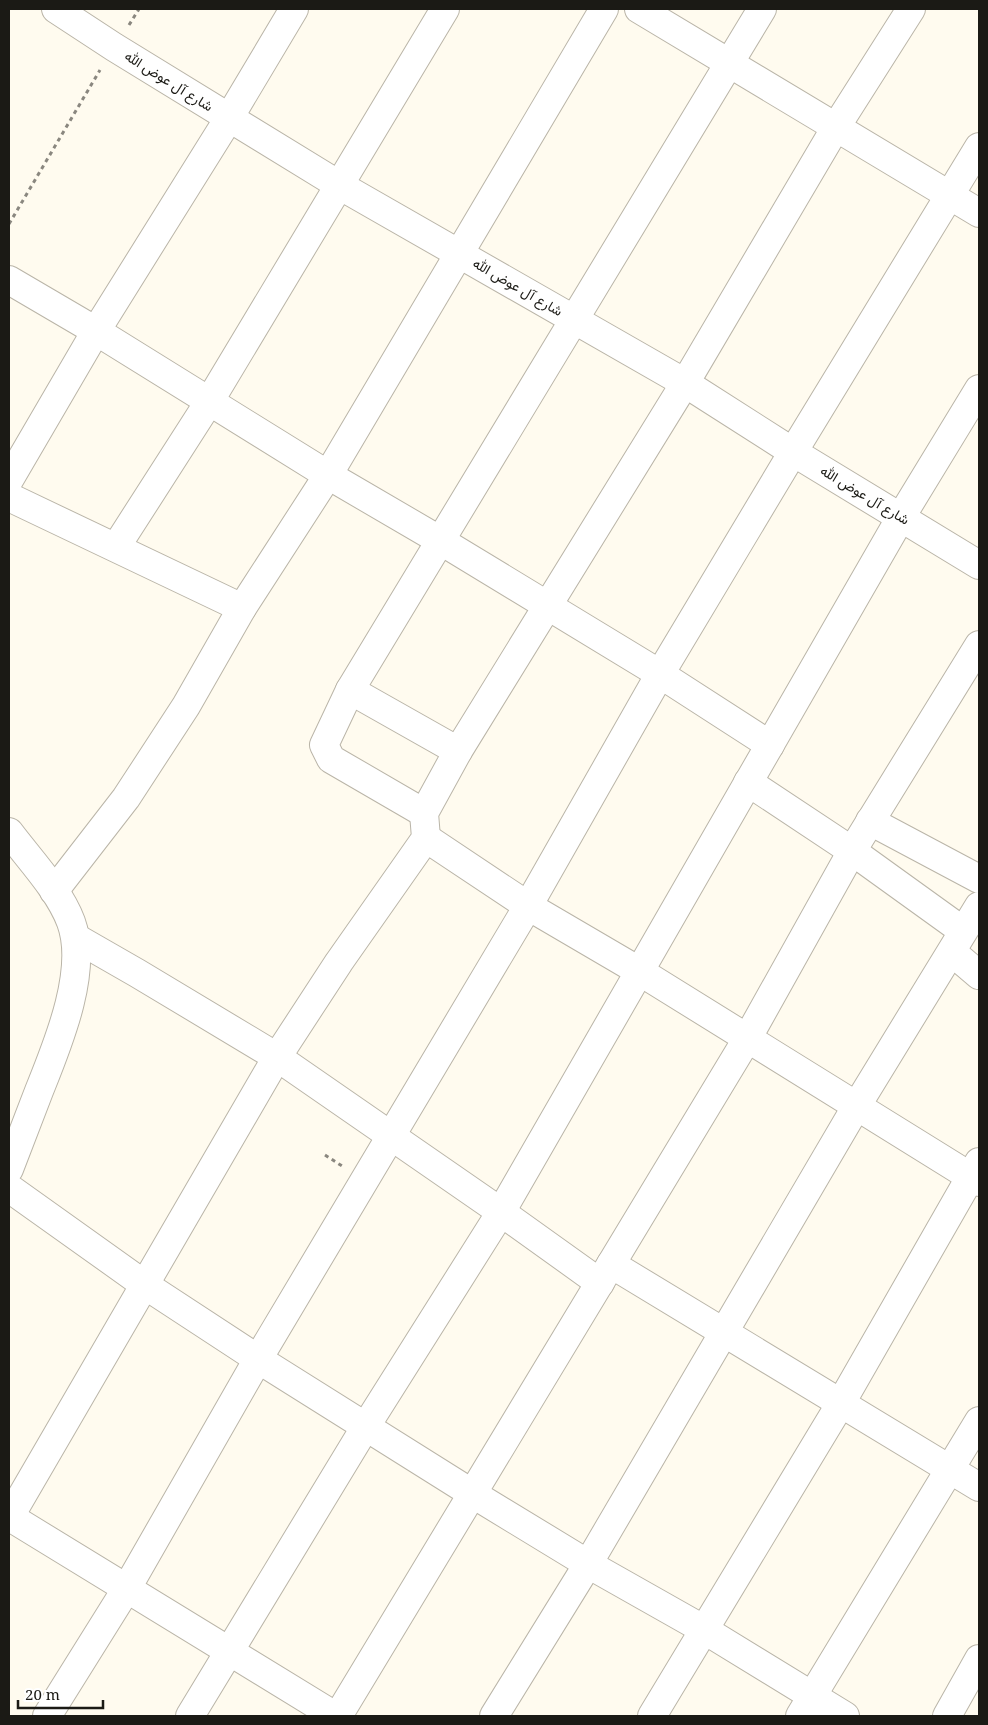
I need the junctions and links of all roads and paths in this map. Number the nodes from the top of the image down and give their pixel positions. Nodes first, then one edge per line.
1 (56, 9) edge
2 (139, 9) edge
3 (294, 9) edge
4 (445, 9) edge
5 (604, 9) edge
6 (639, 9) edge
7 (762, 9) edge
8 (911, 9) edge
9 (114, 47) junction
10 (729, 63) junction
11 (229, 118) junction
12 (836, 127) junction
13 (979, 147) edge
14 (339, 185) junction
15 (949, 195) junction
16 (979, 213) edge
17 (9, 224) edge
18 (460, 254) junction
19 (9, 280) edge
20 (573, 319) junction
21 (96, 331) junction
22 (685, 383) junction
23 (979, 389) edge
24 (208, 402) junction
25 (793, 452) junction
26 (328, 476) junction
27 (9, 480) edge
28 (9, 497) edge
29 (901, 517) junction
30 (441, 541) junction
31 (116, 547) junction
32 (979, 565) edge
33 (548, 606) junction
34 (242, 608) junction
35 (979, 645) edge
36 (660, 674) junction
37 (350, 690) junction
38 (770, 745) junction
39 (458, 751) junction
40 (748, 782) junction
41 (870, 821) junction
42 (425, 826) junction
43 (9, 832) edge
44 (852, 851) junction
45 (979, 879) edge
46 (54, 891) junction
47 (528, 906) junction
48 (979, 906) edge
49 (76, 938) junction
50 (957, 941) junction
51 (639, 971) junction
52 (979, 975) edge
53 (747, 1039) junction
54 (277, 1057) junction
55 (856, 1107) junction
56 (390, 1135) junction
57 (9, 1169) edge
58 (976, 1173) edge
59 (9, 1188) edge
60 (501, 1212) junction
61 (605, 1273) junction
62 (145, 1285) junction
63 (724, 1334) junction
64 (258, 1359) junction
65 (841, 1403) junction
66 (979, 1420) edge
67 (366, 1426) junction
68 (950, 1470) junction
69 (979, 1487) edge
70 (473, 1494) junction
71 (9, 1517) edge
72 (588, 1564) junction
73 (127, 1588) junction
74 (703, 1629) junction
75 (230, 1652) junction
76 (979, 1658) edge
77 (806, 1706) edge
78 (47, 1716) edge
79 (190, 1716) edge
80 (336, 1716) edge
81 (494, 1716) edge
82 (652, 1716) edge
83 (845, 1716) edge
84 (947, 1716) edge

1 - 9 street, شارع آل عوض الله
2 - 9 path
3 - 11 street
4 - 14 street
5 - 18 street
6 - 10 street
7 - 10 street
8 - 12 street
9 - 11 street, شارع آل عوض الله
9 - 17 path
10 - 12 street
10 - 20 street
11 - 14 street, شارع آل عوض الله
11 - 21 street
12 - 15 street
12 - 22 street
13 - 15 street
14 - 18 street, شارع آل عوض الله
14 - 24 street
15 - 16 street
15 - 25 street
18 - 20 street, شارع آل عوض الله
18 - 26 street
19 - 21 street
20 - 22 street, شارع آل عوض الله
20 - 30 street
21 - 24 street
21 - 27 street
22 - 25 street, شارع آل عوض الله
22 - 33 street
23 - 29 street
24 - 26 street
24 - 31 street
25 - 29 street, شارع آل عوض الله
25 - 36 street
26 - 30 street
26 - 34 street
28 - 31 street
29 - 32 street, شارع آل عوض الله
29 - 38 street
30 - 33 street
30 - 37 street
31 - 34 street
33 - 36 street
33 - 39 street
34 - 46 street
35 - 41 street
36 - 38 street
36 - 47 street
37 - 39 street
37 - 42 street
38 - 40 street
39 - 42 street
40 - 44 street
40 - 51 street
41 - 44 street
41 - 45 street
42 - 47 street
42 - 54 street
43 - 46 street
44 - 50 street
44 - 53 street
46 - 49 street
47 - 51 street
47 - 56 street
48 - 50 street
49 - 54 street
49 - 57 street
50 - 52 street
50 - 55 street
51 - 53 street
51 - 60 street
53 - 55 street
53 - 61 street
54 - 56 street
54 - 62 street
55 - 58 street
55 - 63 street
56 - 60 street
56 - 64 street
58 - 65 street
59 - 62 street
60 - 61 street
60 - 67 street
61 - 63 street
61 - 70 street
62 - 64 street
62 - 71 street
63 - 65 street
63 - 72 street
64 - 67 street
64 - 73 street
65 - 68 street
65 - 74 street
66 - 68 street
67 - 70 street
67 - 75 street
68 - 69 street
68 - 77 street
70 - 72 street
70 - 80 street
71 - 73 street
72 - 74 street
72 - 81 street
73 - 75 street
73 - 78 street
74 - 77 street
74 - 82 street
75 - 79 street
75 - 80 street
76 - 84 street
77 - 83 street

